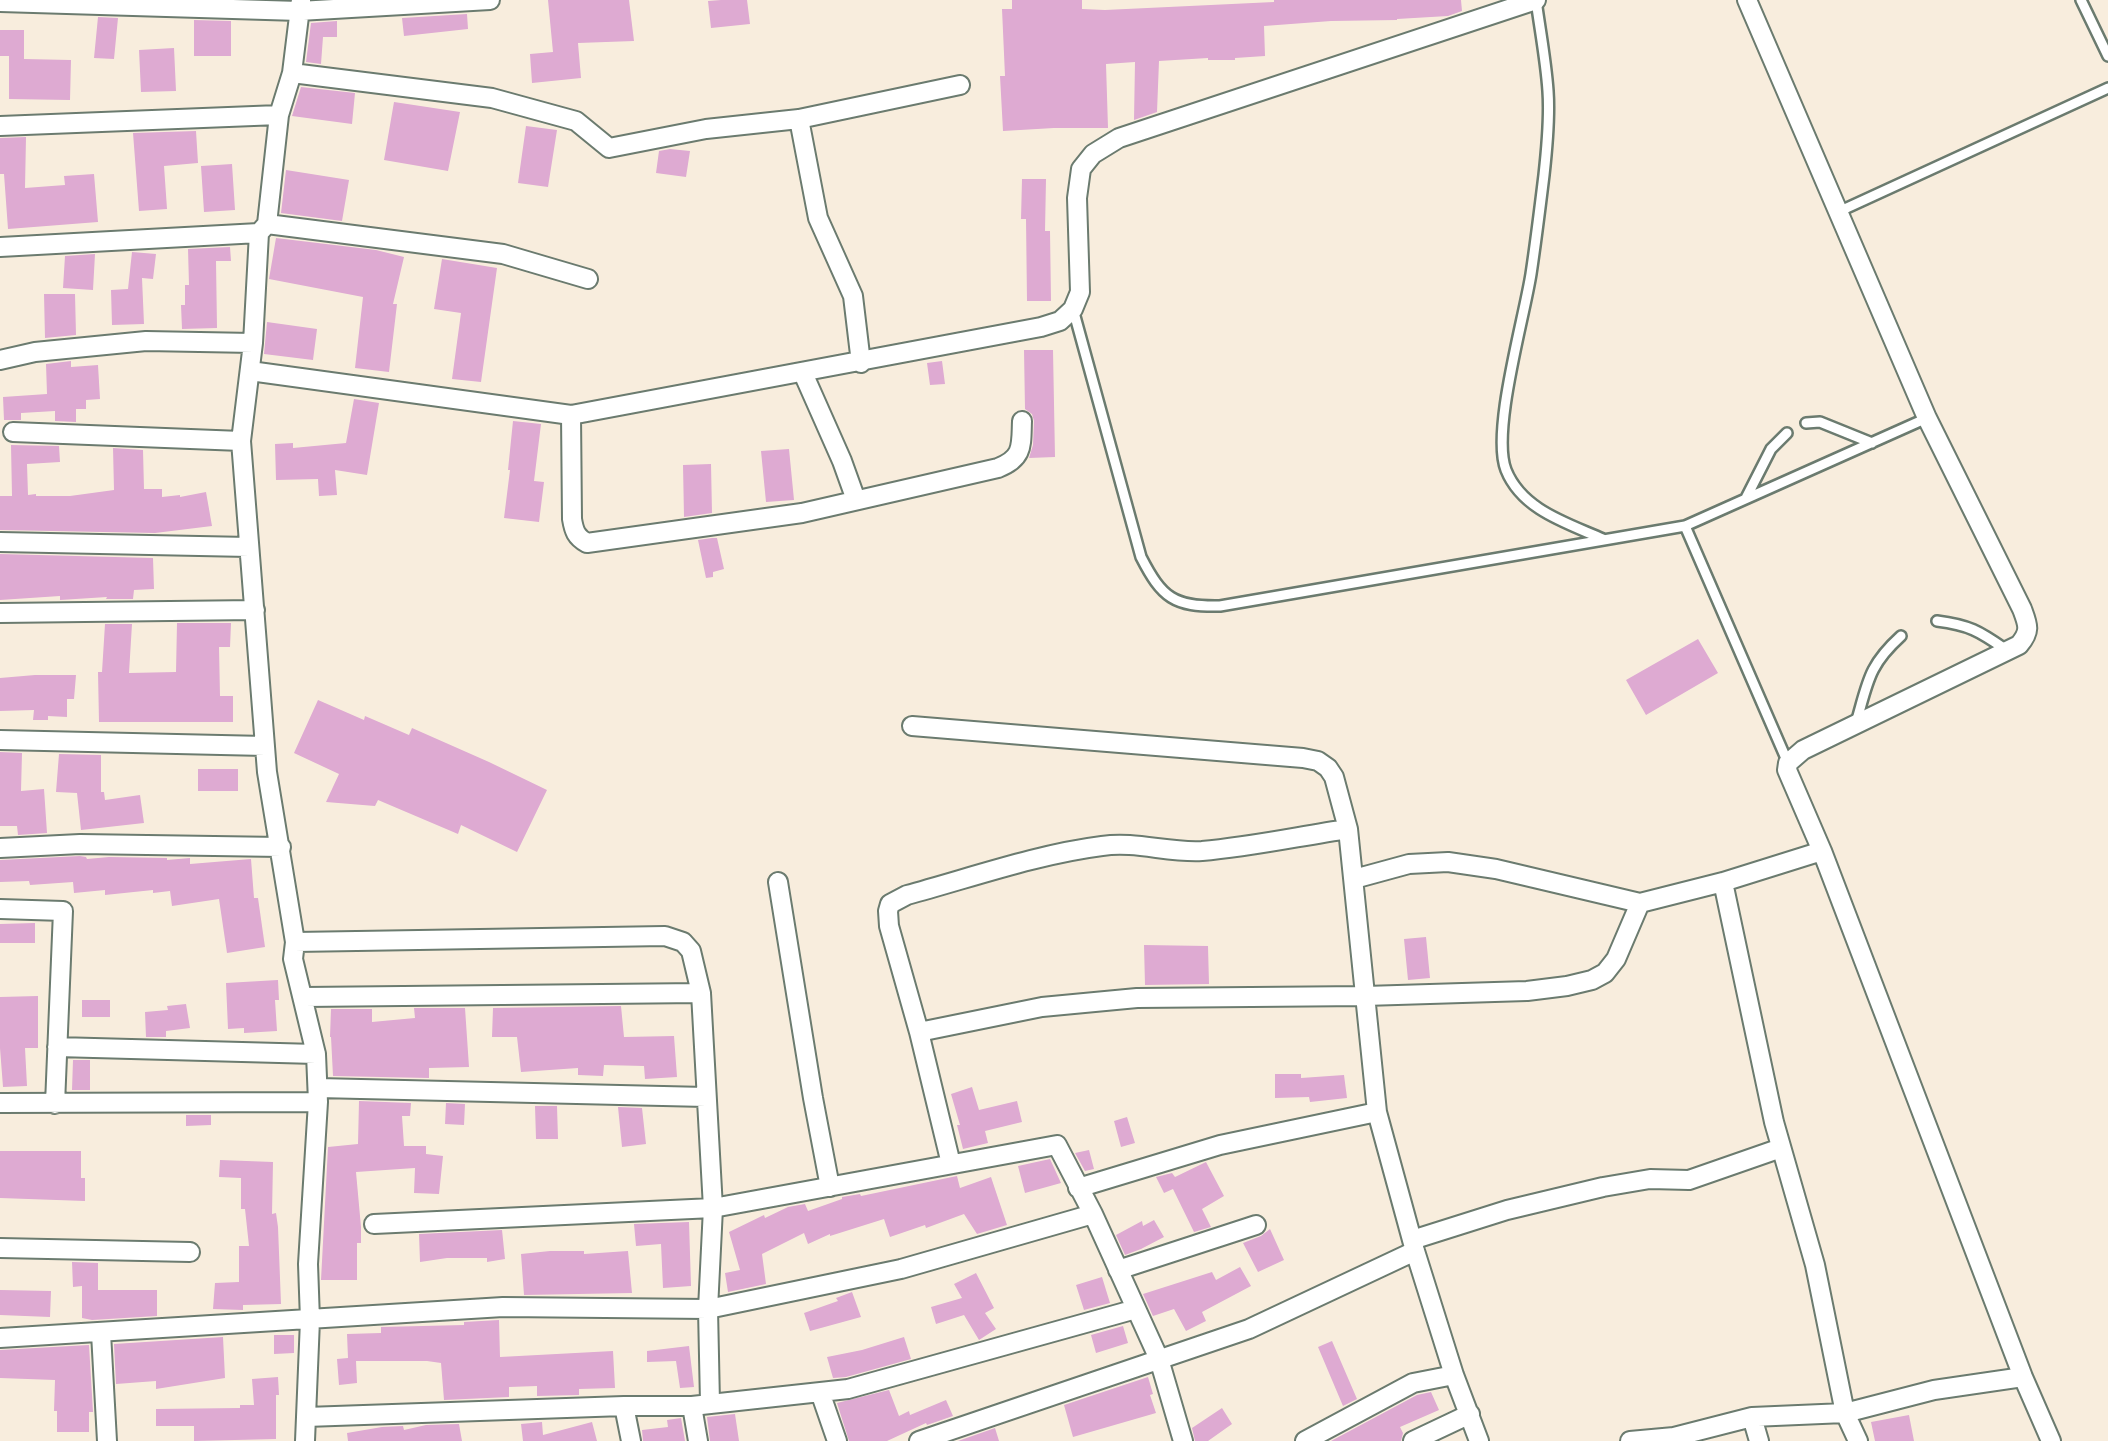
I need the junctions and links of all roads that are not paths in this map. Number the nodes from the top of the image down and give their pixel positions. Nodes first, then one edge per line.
1 (490, 0) edge
2 (1536, 0) edge
3 (1746, 0) edge
4 (2081, 0) edge
5 (0, 2) edge
6 (300, 6) edge
7 (2108, 56) edge
8 (292, 73) junction
9 (960, 85) dead end
10 (2108, 88) edge
11 (279, 115) junction
12 (799, 119) junction
13 (0, 126) edge
14 (1838, 212) junction
15 (263, 229) junction
16 (0, 246) edge
17 (588, 279) dead end
18 (1074, 309) junction
19 (253, 343) junction
20 (0, 360) edge
21 (861, 363) junction
22 (250, 371) junction
23 (803, 373) junction
24 (571, 415) junction
25 (1927, 418) junction
26 (1022, 420) dead end
27 (1806, 423) dead end
28 (12, 432) dead end
29 (1786, 433) dead end
30 (241, 441) junction
31 (1872, 443) junction
32 (1746, 499) junction
33 (856, 500) junction
34 (1685, 526) junction
35 (1605, 540) junction
36 (0, 542) edge
37 (250, 546) junction
38 (255, 610) junction
39 (0, 613) edge
40 (1937, 620) dead end
41 (1900, 636) dead end
42 (2007, 651) junction
43 (1856, 723) junction
44 (912, 726) dead end
45 (0, 740) edge
46 (265, 746) junction
47 (1788, 762) junction
48 (1348, 829) junction
49 (280, 846) junction
50 (0, 848) edge
51 (1822, 850) junction
52 (1354, 879) junction
53 (778, 882) dead end
54 (1724, 882) junction
55 (1640, 903) junction
56 (0, 909) edge
57 (295, 942) junction
58 (701, 994) junction
59 (1365, 996) junction
60 (304, 997) junction
61 (919, 1032) junction
62 (57, 1047) junction
63 (316, 1054) junction
64 (318, 1095) junction
65 (706, 1097) junction
66 (0, 1103) edge
67 (55, 1104) junction
68 (1377, 1112) junction
69 (1782, 1148) junction
70 (951, 1164) junction
71 (830, 1186) junction
72 (1078, 1188) junction
73 (713, 1208) junction
74 (1093, 1214) junction
75 (374, 1224) dead end
76 (1256, 1225) dead end
77 (1414, 1246) junction
78 (0, 1248) edge
79 (190, 1252) dead end
80 (1118, 1270) junction
81 (708, 1309) junction
82 (1136, 1309) junction
83 (310, 1320) junction
84 (101, 1333) junction
85 (0, 1338) edge
86 (1159, 1359) junction
87 (1454, 1375) junction
88 (2023, 1377) junction
89 (820, 1392) junction
90 (701, 1404) junction
91 (624, 1406) junction
92 (1845, 1413) junction
93 (1470, 1414) junction
94 (306, 1417) junction
95 (1752, 1417) junction
96 (1675, 1439) edge
97 (107, 1441) edge
98 (305, 1441) edge
99 (631, 1441) edge
100 (698, 1441) edge
101 (837, 1441) edge
102 (919, 1441) edge
103 (1183, 1441) edge
104 (1304, 1441) edge
105 (1413, 1441) edge
106 (1480, 1441) edge
107 (1630, 1441) edge
108 (1759, 1441) edge
109 (1858, 1441) edge
110 (2052, 1441) edge

1 - 6 street
2 - 18 street
2 - 35 lane
3 - 14 street
4 - 7 lane
5 - 6 street
6 - 8 street
8 - 11 street
8 - 12 street
9 - 12 street
10 - 14 lane
11 - 13 street
11 - 15 street
12 - 21 street
14 - 25 street
15 - 16 street
15 - 17 street
15 - 19 street
18 - 21 street
18 - 35 lane
19 - 20 street
19 - 22 street
21 - 23 street
22 - 24 street
22 - 30 street
23 - 24 street
23 - 33 street
24 - 33 street
25 - 31 lane
25 - 42 street
26 - 33 street
27 - 31 lane
28 - 30 street
29 - 32 lane
30 - 37 street
31 - 32 lane
32 - 34 lane
34 - 35 lane
34 - 47 lane
36 - 37 street
37 - 38 street
38 - 39 street
38 - 46 street
40 - 42 lane
41 - 43 lane
42 - 43 street
43 - 47 street
44 - 48 street
45 - 46 street
46 - 49 street
47 - 51 street
48 - 52 street
48 - 61 street
49 - 50 street
49 - 57 street
51 - 54 street
51 - 88 street
52 - 55 street
52 - 59 street
53 - 71 street
54 - 55 street
54 - 69 street
55 - 59 street
56 - 62 street
57 - 58 street
57 - 60 street
58 - 60 street
58 - 65 street
59 - 61 street
59 - 68 street
60 - 63 street
61 - 70 street
62 - 63 street
62 - 67 street
63 - 64 street
64 - 65 street
64 - 67 street
64 - 83 street
65 - 73 street
66 - 67 street
68 - 72 street
68 - 77 street
69 - 77 street
69 - 92 street
70 - 71 street
70 - 72 street
71 - 73 street
72 - 74 street
73 - 75 street
73 - 81 street
74 - 80 street
74 - 81 street
76 - 80 street
77 - 86 street
77 - 87 street
78 - 79 street
80 - 82 street
81 - 83 street
81 - 90 street
82 - 86 street
82 - 89 street
83 - 84 street
83 - 94 street
84 - 85 street
84 - 97 street
86 - 102 street
86 - 103 street
87 - 93 street
87 - 104 street
88 - 92 street
88 - 110 street
89 - 90 street
89 - 101 street
90 - 91 street
90 - 100 street
91 - 94 street
91 - 99 street
92 - 95 street
92 - 109 street
93 - 105 street
93 - 106 street
94 - 98 street
95 - 96 street
95 - 108 street
96 - 107 street

